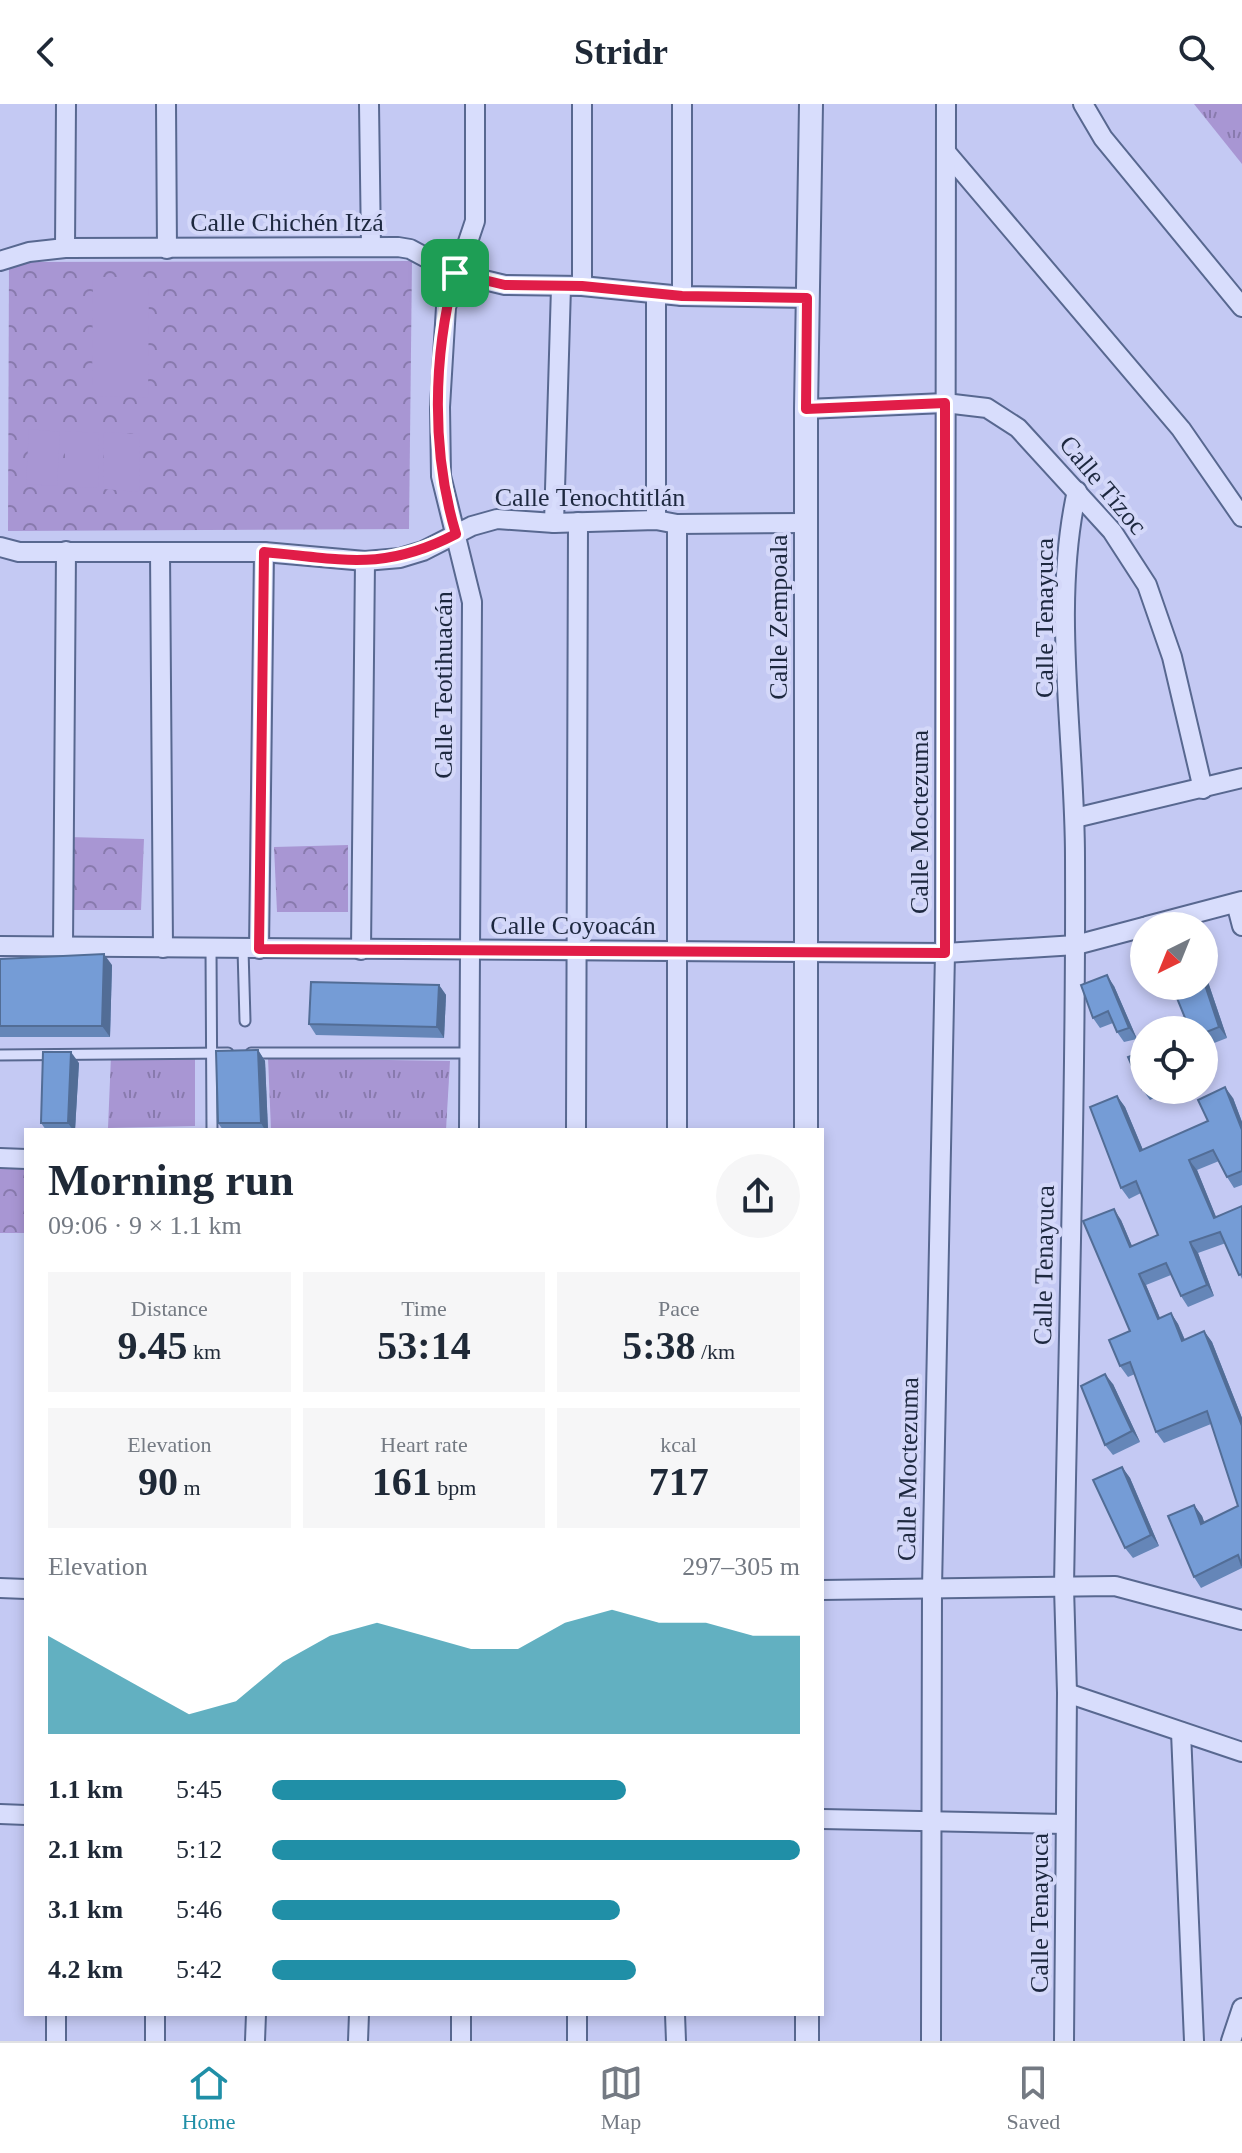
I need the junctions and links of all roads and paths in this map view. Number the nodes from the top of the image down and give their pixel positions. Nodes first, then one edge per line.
1 (66, 104) edge
2 (166, 104) edge
3 (369, 104) edge
4 (475, 104) edge
5 (582, 104) edge
6 (682, 104) edge
7 (811, 104) edge
8 (946, 104) edge
9 (1083, 104) edge
10 (946, 152) junction
11 (371, 247) junction
12 (65, 248) junction
13 (167, 249) junction
14 (0, 261) edge
15 (455, 273) junction
16 (582, 286) junction
17 (561, 287) junction
18 (656, 294) junction
19 (682, 296) junction
20 (807, 298) junction
21 (1242, 307) edge
22 (945, 403) junction
23 (806, 409) junction
24 (1077, 491) junction
25 (1242, 517) edge
26 (656, 520) junction
27 (578, 522) junction
28 (554, 523) junction
29 (805, 523) junction
30 (677, 524) junction
31 (456, 534) junction
32 (0, 547) edge
33 (66, 551) junction
34 (160, 552) junction
35 (264, 552) junction
36 (365, 561) junction
37 (1242, 778) edge
38 (1203, 789) junction
39 (1075, 818) junction
40 (1239, 902) edge
41 (1200, 912) edge
42 (1242, 926) edge
43 (1130, 930) edge
44 (1076, 945) junction
45 (0, 946) edge
46 (63, 946) junction
47 (163, 948) junction
48 (211, 948) junction
49 (251, 949) junction
50 (361, 950) junction
51 (807, 950) junction
52 (468, 951) junction
53 (677, 951) junction
54 (578, 953) junction
55 (945, 953) junction
56 (245, 1021) dead end
57 (214, 1053) junction
58 (467, 1053) junction
59 (0, 1055) edge
60 (212, 1128) edge
61 (469, 1128) edge
62 (576, 1128) edge
63 (677, 1128) edge
64 (806, 1128) edge
65 (0, 1158) edge
66 (24, 1159) edge
67 (1064, 1587) junction
68 (0, 1588) edge
69 (932, 1588) junction
70 (24, 1589) edge
71 (824, 1590) edge
72 (1242, 1620) edge
73 (1067, 1693) junction
74 (1181, 1732) junction
75 (1242, 1752) edge
76 (0, 1814) edge
77 (24, 1815) edge
78 (824, 1819) edge
79 (933, 1821) junction
80 (1065, 1824) junction
81 (1242, 2008) edge
82 (56, 2016) edge
83 (155, 2016) edge
84 (256, 2016) edge
85 (359, 2016) edge
86 (461, 2016) edge
87 (577, 2016) edge
88 (675, 2016) edge
89 (807, 2016) edge
90 (56, 2041) edge
91 (155, 2041) edge
92 (255, 2041) edge
93 (358, 2041) edge
94 (461, 2041) edge
95 (577, 2041) edge
96 (676, 2041) edge
97 (807, 2041) edge
98 (931, 2041) edge
99 (1064, 2041) edge
100 (1194, 2041) edge
101 (1231, 2041) edge

1 - 12 street
2 - 13 street
3 - 11 street
4 - 15 street, Calle Teotihuacán
5 - 16 street
6 - 19 street
7 - 20 street, Calle Zempoala
8 - 10 street, Calle Moctezuma
9 - 21 street
10 - 22 street, Calle Moctezuma
10 - 25 street
11 - 13 street, Calle Chichén Itzá
11 - 15 street, Calle Chichén Itzá
12 - 13 street, Calle Chichén Itzá
12 - 14 street, Calle Chichén Itzá
15 - 17 street, Calle Chichén Itzá
15 - 31 street, Calle Teotihuacán
16 - 17 street, Calle Chichén Itzá
16 - 18 street, Calle Chichén Itzá
17 - 28 street
18 - 19 street, Calle Chichén Itzá
18 - 26 street
19 - 20 street, Calle Chichén Itzá
20 - 23 street, Calle Zempoala
22 - 23 street, Calle Tízoc
22 - 24 street, Calle Tízoc
22 - 55 street, Calle Moctezuma
23 - 29 street, Calle Zempoala
24 - 38 street, Calle Tízoc
24 - 39 street, Calle Tenayuca
26 - 27 street, Calle Tenochtitlán
26 - 30 street, Calle Tenochtitlán
27 - 28 street, Calle Tenochtitlán
27 - 54 street
28 - 31 street, Calle Tenochtitlán
29 - 30 street, Calle Tenochtitlán
29 - 51 street, Calle Zempoala
30 - 53 street
31 - 36 street, Calle Tenochtitlán
31 - 52 street, Calle Teotihuacán
32 - 33 street, Calle Tenochtitlán
33 - 34 street, Calle Tenochtitlán
33 - 46 street
34 - 35 street, Calle Tenochtitlán
34 - 47 street
35 - 36 street, Calle Tenochtitlán
35 - 49 street
36 - 50 street
37 - 38 street
38 - 39 street
39 - 44 street, Calle Tenayuca
40 - 41 street, Calle Coyoacán
40 - 42 street
43 - 44 street, Calle Coyoacán
44 - 55 street, Calle Coyoacán
44 - 67 street, Calle Tenayuca
45 - 46 street, Calle Coyoacán
46 - 47 street, Calle Coyoacán
47 - 48 street, Calle Coyoacán
48 - 49 street, Calle Coyoacán
48 - 57 lane
49 - 50 street, Calle Coyoacán
49 - 56 lane
50 - 52 street, Calle Coyoacán
51 - 53 street, Calle Coyoacán
51 - 55 street, Calle Coyoacán
51 - 64 street, Calle Zempoala
52 - 54 street, Calle Coyoacán
52 - 58 street, Calle Teotihuacán
53 - 54 street, Calle Coyoacán
53 - 63 street
54 - 62 street
55 - 69 street, Calle Moctezuma
57 - 58 lane
57 - 59 lane
57 - 60 lane
58 - 61 street, Calle Teotihuacán
65 - 66 street
67 - 69 street
67 - 72 street
67 - 73 street, Calle Tenayuca
68 - 70 street
69 - 71 street
69 - 79 street, Calle Moctezuma
73 - 74 street
73 - 80 street, Calle Tenayuca
74 - 75 street
74 - 100 street
76 - 77 street
78 - 79 street
79 - 80 street
79 - 98 street, Calle Moctezuma
80 - 99 street, Calle Tenayuca
81 - 101 street
82 - 90 street
83 - 91 street
84 - 92 street
85 - 93 street
86 - 94 street
87 - 95 street
88 - 96 street
89 - 97 street

